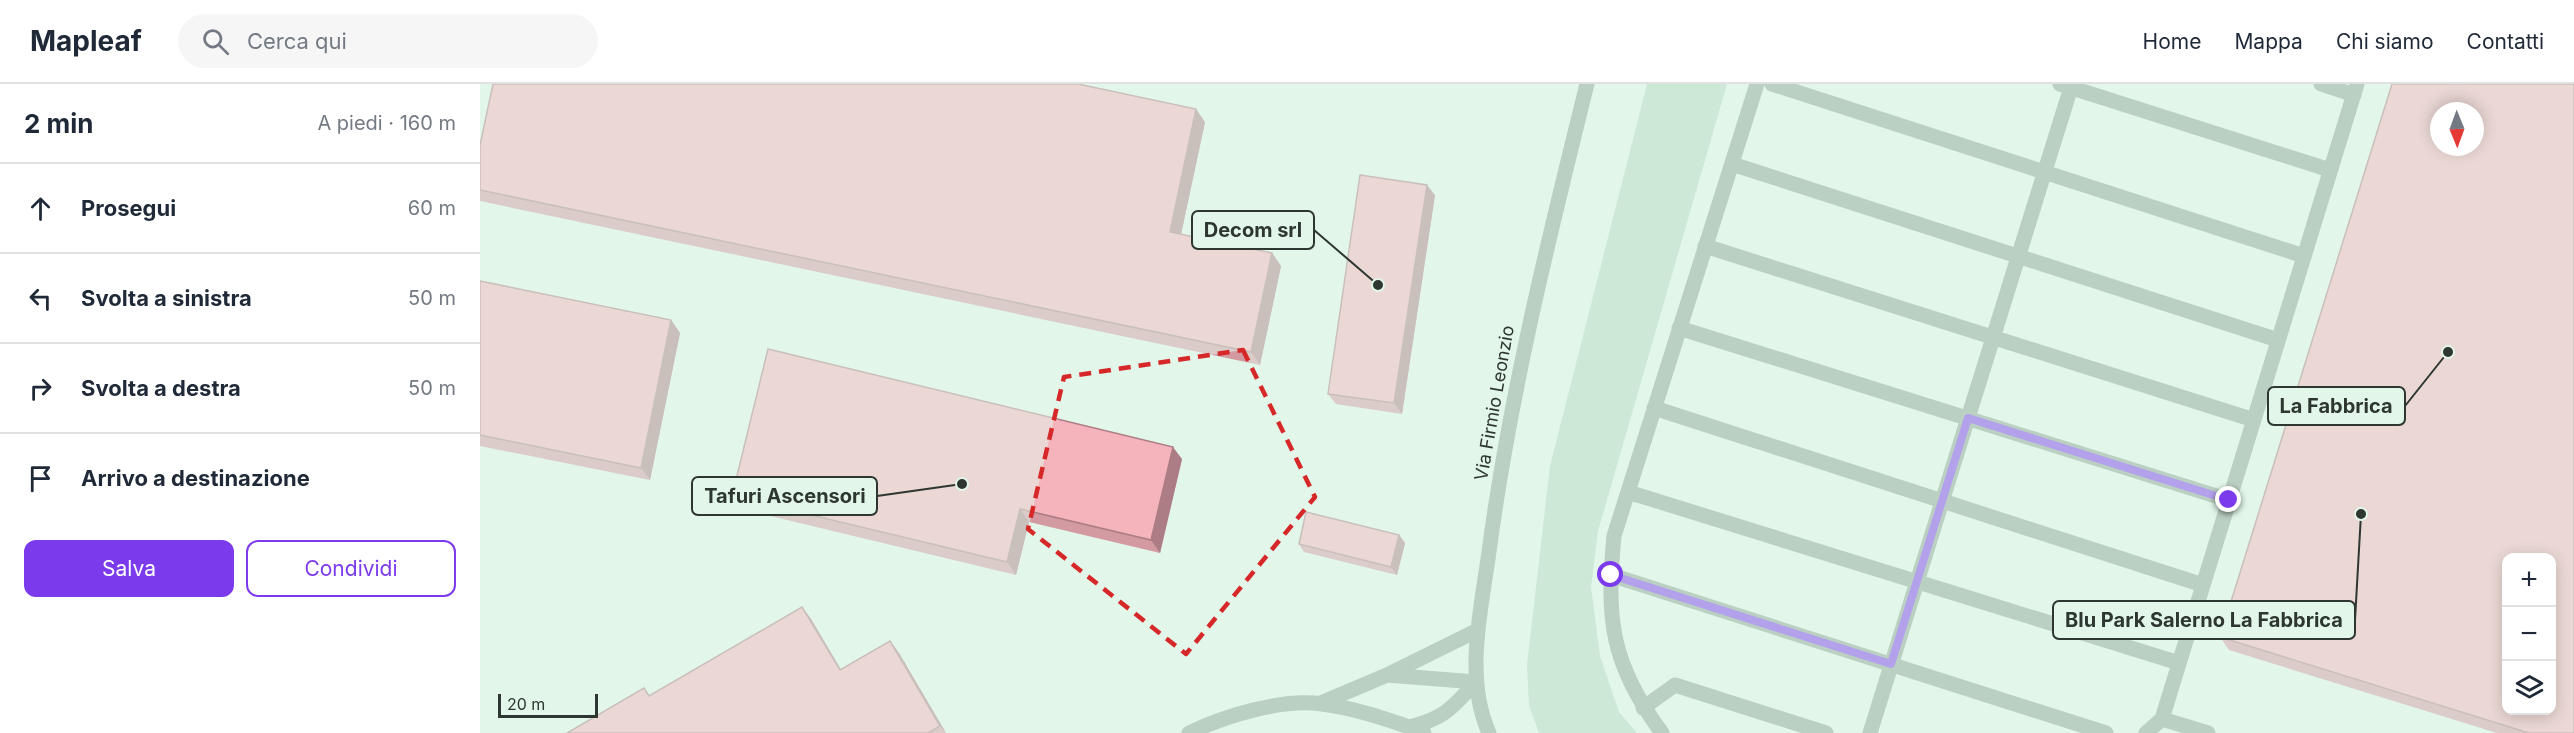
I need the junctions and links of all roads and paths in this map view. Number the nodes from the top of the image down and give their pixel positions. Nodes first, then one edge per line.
1 (1587, 84) edge
2 (1757, 84) edge
3 (1772, 84) edge
4 (2321, 84) edge
5 (2067, 85) edge
6 (2355, 89) edge
7 (1732, 164) junction
8 (2331, 170) junction
9 (2044, 172) junction
10 (1705, 246) junction
11 (2018, 256) junction
12 (2304, 256) junction
13 (1679, 328) junction
14 (1993, 337) junction
15 (2278, 340) junction
16 (1654, 408) junction
17 (1968, 418) junction
18 (2254, 420) junction
19 (1628, 492) junction
20 (2229, 500) junction
21 (1942, 501) junction
22 (1611, 575) junction
23 (1917, 582) junction
24 (2203, 585) junction
25 (1478, 630) junction
26 (2179, 663) junction
27 (1891, 664) junction
28 (1387, 675) junction
29 (1476, 682) junction
30 (1321, 703) junction
31 (1643, 708) junction
32 (2162, 719) junction
33 (1410, 727) junction
34 (1189, 733) edge
35 (1424, 733) edge
36 (1489, 733) edge
37 (1662, 733) edge
38 (1826, 733) edge
39 (1870, 733) edge
40 (2106, 733) edge
41 (2146, 733) edge
42 (2208, 733) edge

1 - 25 street, Via Firmio Leonzio
2 - 7 street
3 - 9 street
4 - 6 street
5 - 8 street
5 - 9 street
6 - 8 street
7 - 10 street
7 - 11 street
8 - 12 street
9 - 11 street
9 - 12 street
10 - 13 street
10 - 14 street
11 - 14 street
11 - 15 street
12 - 15 street
13 - 16 street
13 - 17 street
14 - 17 street
14 - 18 street
15 - 18 street
16 - 19 street
16 - 21 street
17 - 20 street
17 - 21 street
18 - 20 street
19 - 22 street
19 - 23 street
20 - 24 street
21 - 23 street
21 - 24 street
22 - 27 street
22 - 31 street
23 - 26 street
23 - 27 street
24 - 26 street
25 - 28 street
25 - 29 street, Via Firmio Leonzio
26 - 32 street
27 - 39 street
27 - 40 street
28 - 29 street
28 - 30 street
29 - 33 street
29 - 36 street, Via Firmio Leonzio
30 - 33 street
30 - 34 street
31 - 37 street
31 - 38 street
32 - 41 street
32 - 42 street
33 - 35 street

